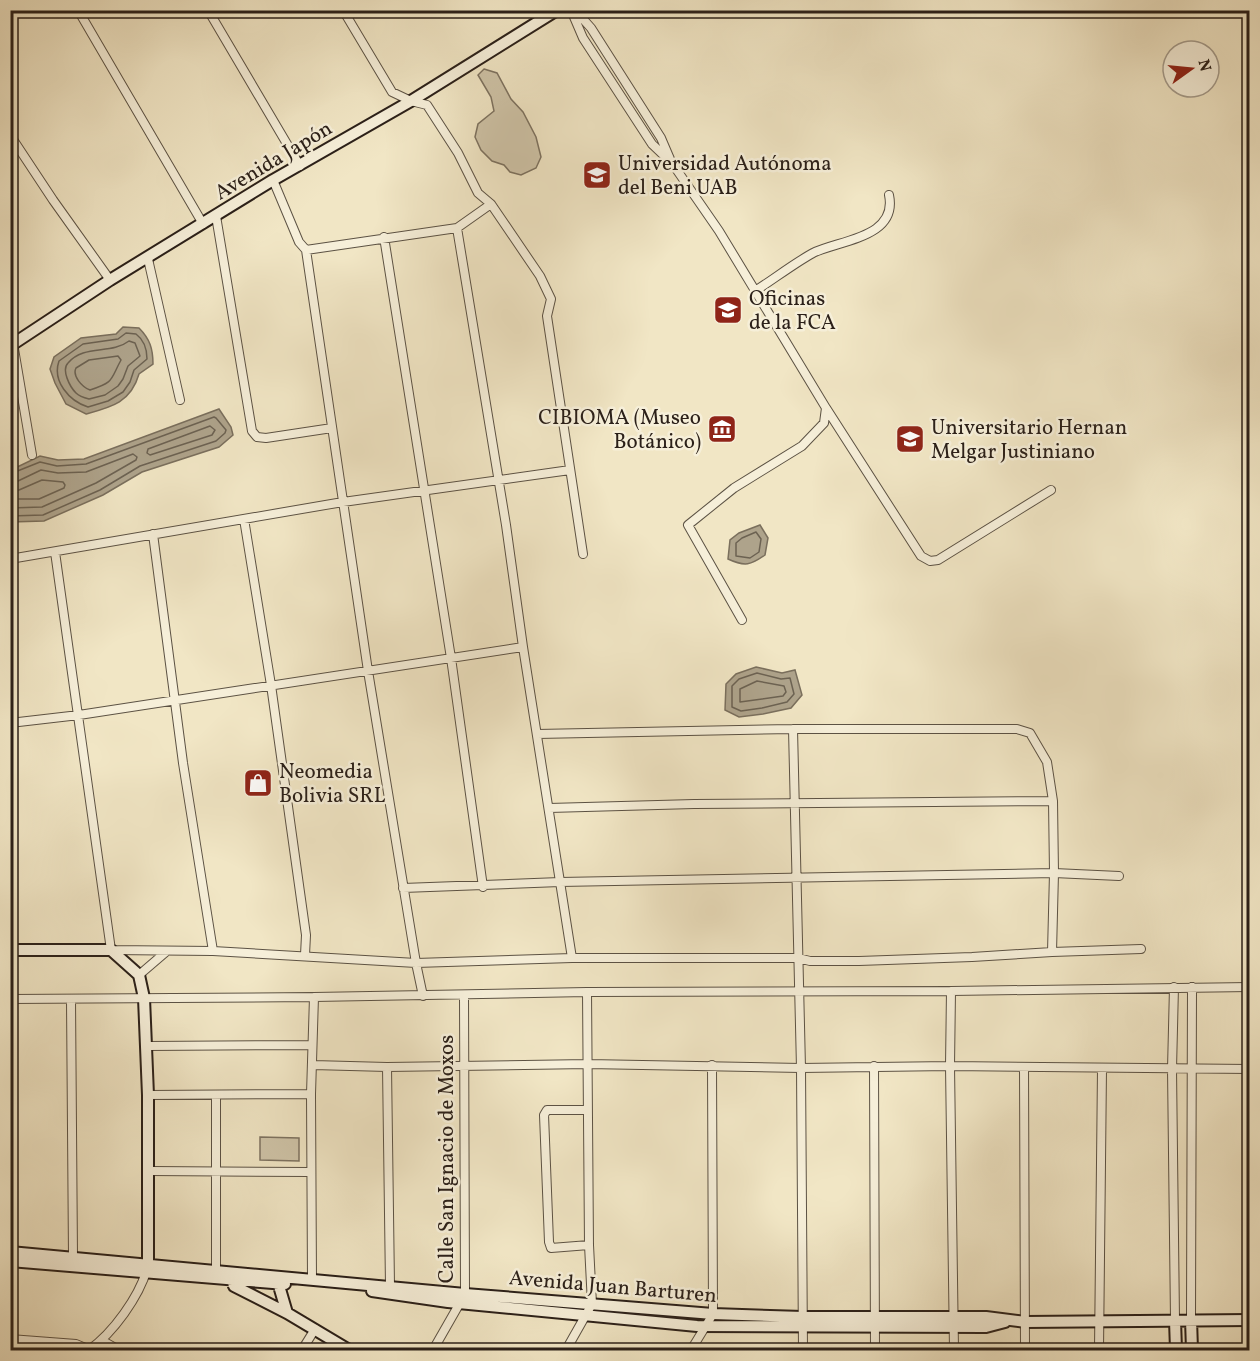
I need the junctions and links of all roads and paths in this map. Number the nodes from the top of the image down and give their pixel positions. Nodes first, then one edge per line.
1 (78, 10) edge
2 (207, 10) edge
3 (343, 10) edge
4 (557, 10) edge
5 (573, 10) edge
6 (411, 101) junction
7 (10, 135) edge
8 (672, 164) junction
9 (300, 166) junction
10 (273, 180) junction
11 (889, 195) dead end
12 (491, 204) junction
13 (216, 216) junction
14 (202, 224) junction
15 (457, 228) junction
16 (384, 237) junction
17 (306, 250) junction
18 (148, 259) junction
19 (110, 280) junction
20 (755, 291) junction
21 (11, 343) edge
22 (180, 400) dead end
23 (826, 408) junction
24 (332, 429) junction
25 (32, 455) dead end
26 (570, 470) junction
27 (499, 480) junction
28 (424, 490) junction
29 (1051, 490) dead end
30 (343, 502) junction
31 (244, 519) junction
32 (153, 534) junction
33 (55, 552) junction
34 (583, 554) dead end
35 (10, 559) edge
36 (742, 620) dead end
37 (523, 647) junction
38 (451, 658) junction
39 (368, 671) junction
40 (271, 685) junction
41 (176, 700) junction
42 (79, 715) junction
43 (10, 723) edge
44 (793, 729) junction
45 (537, 734) junction
46 (1053, 801) junction
47 (795, 803) junction
48 (549, 808) junction
49 (1054, 873) junction
50 (1119, 876) dead end
51 (796, 878) junction
52 (560, 882) junction
53 (483, 886) junction
54 (403, 888) junction
55 (10, 950) edge
56 (111, 950) junction
57 (1141, 950) dead end
58 (167, 951) junction
59 (213, 951) junction
60 (1052, 952) junction
61 (305, 955) junction
62 (572, 958) junction
63 (798, 958) junction
64 (416, 963) junction
65 (140, 975) junction
66 (1174, 987) junction
67 (1192, 987) junction
68 (1250, 987) edge
69 (951, 991) junction
70 (587, 992) junction
71 (799, 992) junction
72 (10, 994) edge
73 (464, 995) junction
74 (423, 996) junction
75 (314, 997) junction
76 (144, 998) junction
77 (11, 999) edge
78 (71, 1000) junction
79 (10, 1033) edge
80 (148, 1046) junction
81 (312, 1046) junction
82 (588, 1064) junction
83 (313, 1065) junction
84 (712, 1065) junction
85 (463, 1066) junction
86 (874, 1066) junction
87 (950, 1066) junction
88 (387, 1067) junction
89 (1024, 1067) junction
90 (801, 1068) junction
91 (1102, 1069) junction
92 (1173, 1069) junction
93 (1192, 1069) junction
94 (1250, 1069) edge
95 (311, 1094) junction
96 (148, 1095) junction
97 (216, 1095) junction
98 (587, 1110) junction
99 (150, 1171) junction
100 (216, 1172) junction
101 (311, 1172) junction
102 (10, 1242) edge
103 (589, 1245) junction
104 (11, 1252) edge
105 (73, 1257) junction
106 (10, 1260) edge
107 (147, 1268) junction
108 (216, 1274) junction
109 (231, 1275) junction
110 (312, 1279) junction
111 (277, 1280) junction
112 (390, 1286) junction
113 (462, 1299) junction
114 (592, 1304) junction
115 (287, 1312) junction
116 (713, 1314) junction
117 (585, 1316) junction
118 (1175, 1320) junction
119 (1191, 1320) junction
120 (1250, 1320) edge
121 (1099, 1321) junction
122 (803, 1322) junction
123 (874, 1322) junction
124 (953, 1322) junction
125 (1026, 1322) junction
126 (706, 1326) junction
127 (315, 1329) junction
128 (10, 1339) edge
129 (103, 1341) junction
130 (90, 1350) edge
131 (119, 1350) edge
132 (302, 1350) edge
133 (349, 1350) edge
134 (433, 1350) edge
135 (566, 1350) edge
136 (691, 1350) edge
137 (803, 1350) edge
138 (875, 1350) edge
139 (954, 1350) edge
140 (1025, 1350) edge
141 (1099, 1350) edge
142 (1176, 1350) edge
143 (1192, 1350) edge

1 - 14 street
2 - 9 street
3 - 6 street
4 - 6 street, Avenida Japón
5 - 8 street
5 - 8 street
6 - 9 street, Avenida Japón
6 - 12 street
7 - 19 street
8 - 20 street
9 - 10 street, Avenida Japón
10 - 13 street, Avenida Japón
10 - 17 street
11 - 20 street
12 - 15 street
12 - 26 street
13 - 14 street, Avenida Japón
13 - 24 street
14 - 18 street, Avenida Japón
15 - 16 street
15 - 27 street
16 - 17 street
16 - 28 street
17 - 24 street
18 - 19 street, Avenida Japón
18 - 22 street
19 - 21 street, Avenida Japón
20 - 23 street
21 - 25 street
23 - 29 street
23 - 36 street
24 - 30 street
26 - 27 street
26 - 34 street
27 - 28 street
27 - 37 street
28 - 30 street
28 - 38 street
30 - 31 street
30 - 39 street
31 - 32 street
31 - 40 street
32 - 33 street
32 - 41 street
33 - 35 street
33 - 42 street
37 - 38 street
37 - 45 street
38 - 39 street
38 - 53 street
39 - 40 street
39 - 54 street
40 - 41 street
40 - 61 street
41 - 42 street
41 - 59 street
42 - 43 street
42 - 56 street
44 - 45 street
44 - 46 street
44 - 47 street
45 - 48 street
46 - 47 street
46 - 49 street
47 - 48 street
47 - 51 street
48 - 52 street
49 - 50 street
49 - 51 street
49 - 60 street
51 - 52 street
51 - 63 street
52 - 53 street
52 - 62 street
53 - 54 street
54 - 64 street
55 - 56 street
56 - 58 street
56 - 65 street
57 - 60 street
58 - 59 street
58 - 65 street
59 - 61 street
60 - 63 street
61 - 64 street
62 - 63 street
62 - 64 street
63 - 71 street
64 - 74 street
65 - 76 street
66 - 67 street
66 - 69 street
66 - 92 street
67 - 68 street
67 - 93 street
69 - 71 street
69 - 87 street
70 - 71 street
70 - 73 street
70 - 82 street
71 - 90 street
72 - 77 street
73 - 74 street
73 - 85 street, Calle San Ignacio de Moxos
74 - 75 street
75 - 76 street
75 - 81 street
76 - 78 street
76 - 80 street
77 - 78 street
77 - 79 street
78 - 105 street
80 - 81 street
80 - 96 street
81 - 83 street
82 - 84 street
82 - 85 street
82 - 98 street
83 - 88 street
83 - 95 street
84 - 90 street
84 - 116 street
85 - 88 street
85 - 113 street, Calle San Ignacio de Moxos
86 - 87 street
86 - 90 street
86 - 123 street
87 - 89 street
87 - 124 street
88 - 112 street
89 - 91 street
89 - 125 street
90 - 122 street
91 - 92 street
91 - 121 street
92 - 93 street
92 - 118 street
93 - 94 street
93 - 119 street
95 - 97 street
95 - 101 street
96 - 97 street
96 - 99 street
97 - 100 street
98 - 103 street
98 - 103 street
99 - 100 street
99 - 107 street
100 - 101 street
100 - 108 street
101 - 110 street
102 - 104 street
103 - 114 street
104 - 105 street
105 - 107 street
106 - 107 street
107 - 108 street, Avenida Juan Barturen
107 - 129 street
108 - 109 street, Avenida Juan Barturen
109 - 111 street, Avenida Juan Barturen
109 - 115 street
110 - 111 street, Avenida Juan Barturen
110 - 112 street, Avenida Juan Barturen
111 - 113 street, Avenida Juan Barturen
111 - 115 street
112 - 113 street, Avenida Juan Barturen
113 - 114 street, Avenida Juan Barturen
113 - 117 street, Avenida Juan Barturen
113 - 134 street, Calle San Ignacio de Moxos
114 - 116 street, Avenida Juan Barturen
114 - 117 street
115 - 127 street
116 - 122 street, Avenida Juan Barturen
116 - 126 street
117 - 126 street, Avenida Juan Barturen
117 - 135 street
118 - 119 street, Avenida Juan Barturen
118 - 121 street, Avenida Juan Barturen
118 - 142 street
119 - 120 street, Avenida Juan Barturen
119 - 143 street
121 - 125 street, Avenida Juan Barturen
121 - 141 street
122 - 123 street, Avenida Juan Barturen
122 - 126 street, Avenida Juan Barturen
122 - 137 street
123 - 124 street, Avenida Juan Barturen
123 - 138 street
124 - 125 street, Avenida Juan Barturen
124 - 139 street
125 - 140 street
126 - 136 street
127 - 132 street
127 - 133 street
128 - 130 street
129 - 130 street
129 - 131 street

